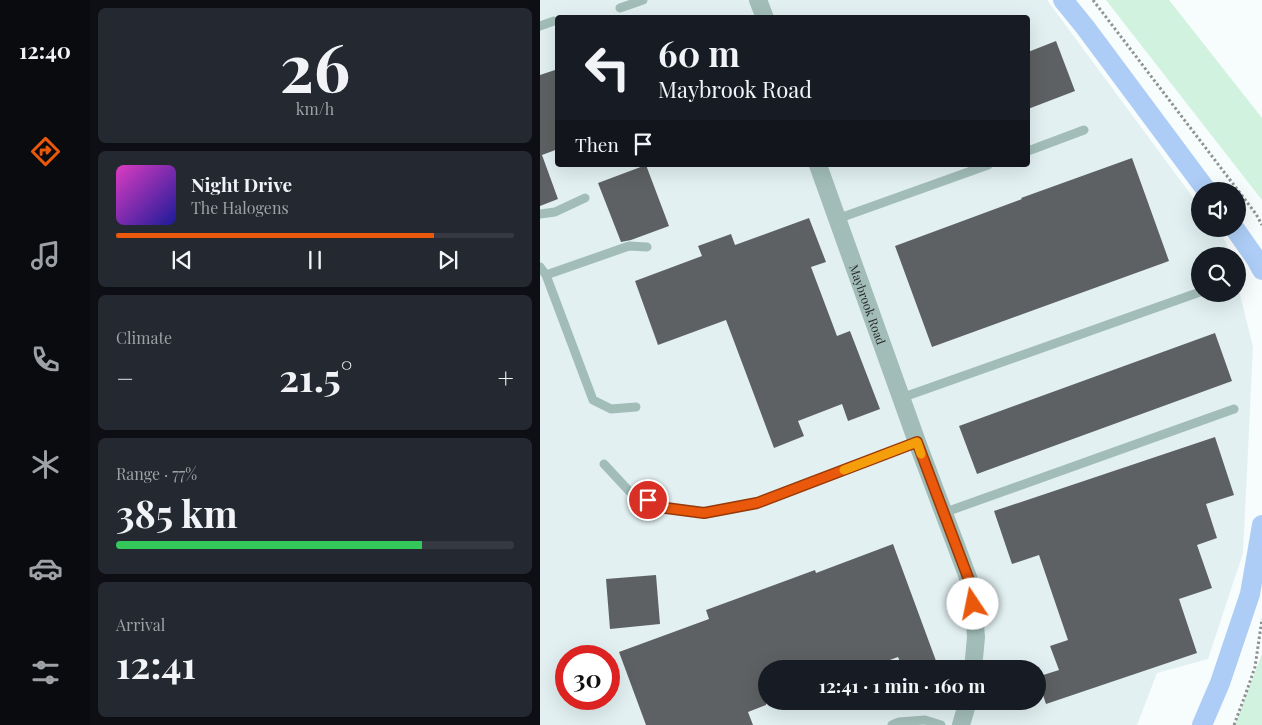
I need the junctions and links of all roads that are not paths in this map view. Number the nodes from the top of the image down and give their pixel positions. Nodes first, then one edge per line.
1 (643, 0) edge
2 (758, 0) edge
3 (620, 8) dead end
4 (764, 15) edge
5 (554, 22) dead end
6 (540, 26) edge
7 (1084, 130) dead end
8 (1030, 150) edge
9 (819, 167) edge
10 (982, 167) edge
11 (585, 198) dead end
12 (540, 214) edge
13 (837, 219) junction
14 (647, 247) dead end
15 (540, 267) edge
16 (546, 275) junction
17 (1191, 295) edge
18 (901, 398) junction
19 (636, 407) dead end
20 (1234, 409) dead end
21 (917, 442) junction
22 (604, 464) dead end
23 (943, 513) junction
24 (974, 660) edge
25 (965, 710) edge
26 (892, 725) edge
27 (941, 725) edge
28 (961, 725) edge

1 - 3 lane
2 - 4 street
5 - 6 lane
7 - 8 lane
9 - 13 street, Maybrook Road
10 - 13 lane
11 - 12 lane
13 - 18 street, Maybrook Road
14 - 16 lane
15 - 16 lane
16 - 19 lane
17 - 18 lane
18 - 21 street, Maybrook Road
20 - 23 lane
21 - 22 lane
21 - 23 street, Maybrook Road
23 - 24 street, Maybrook Road
25 - 28 street
26 - 27 lane

